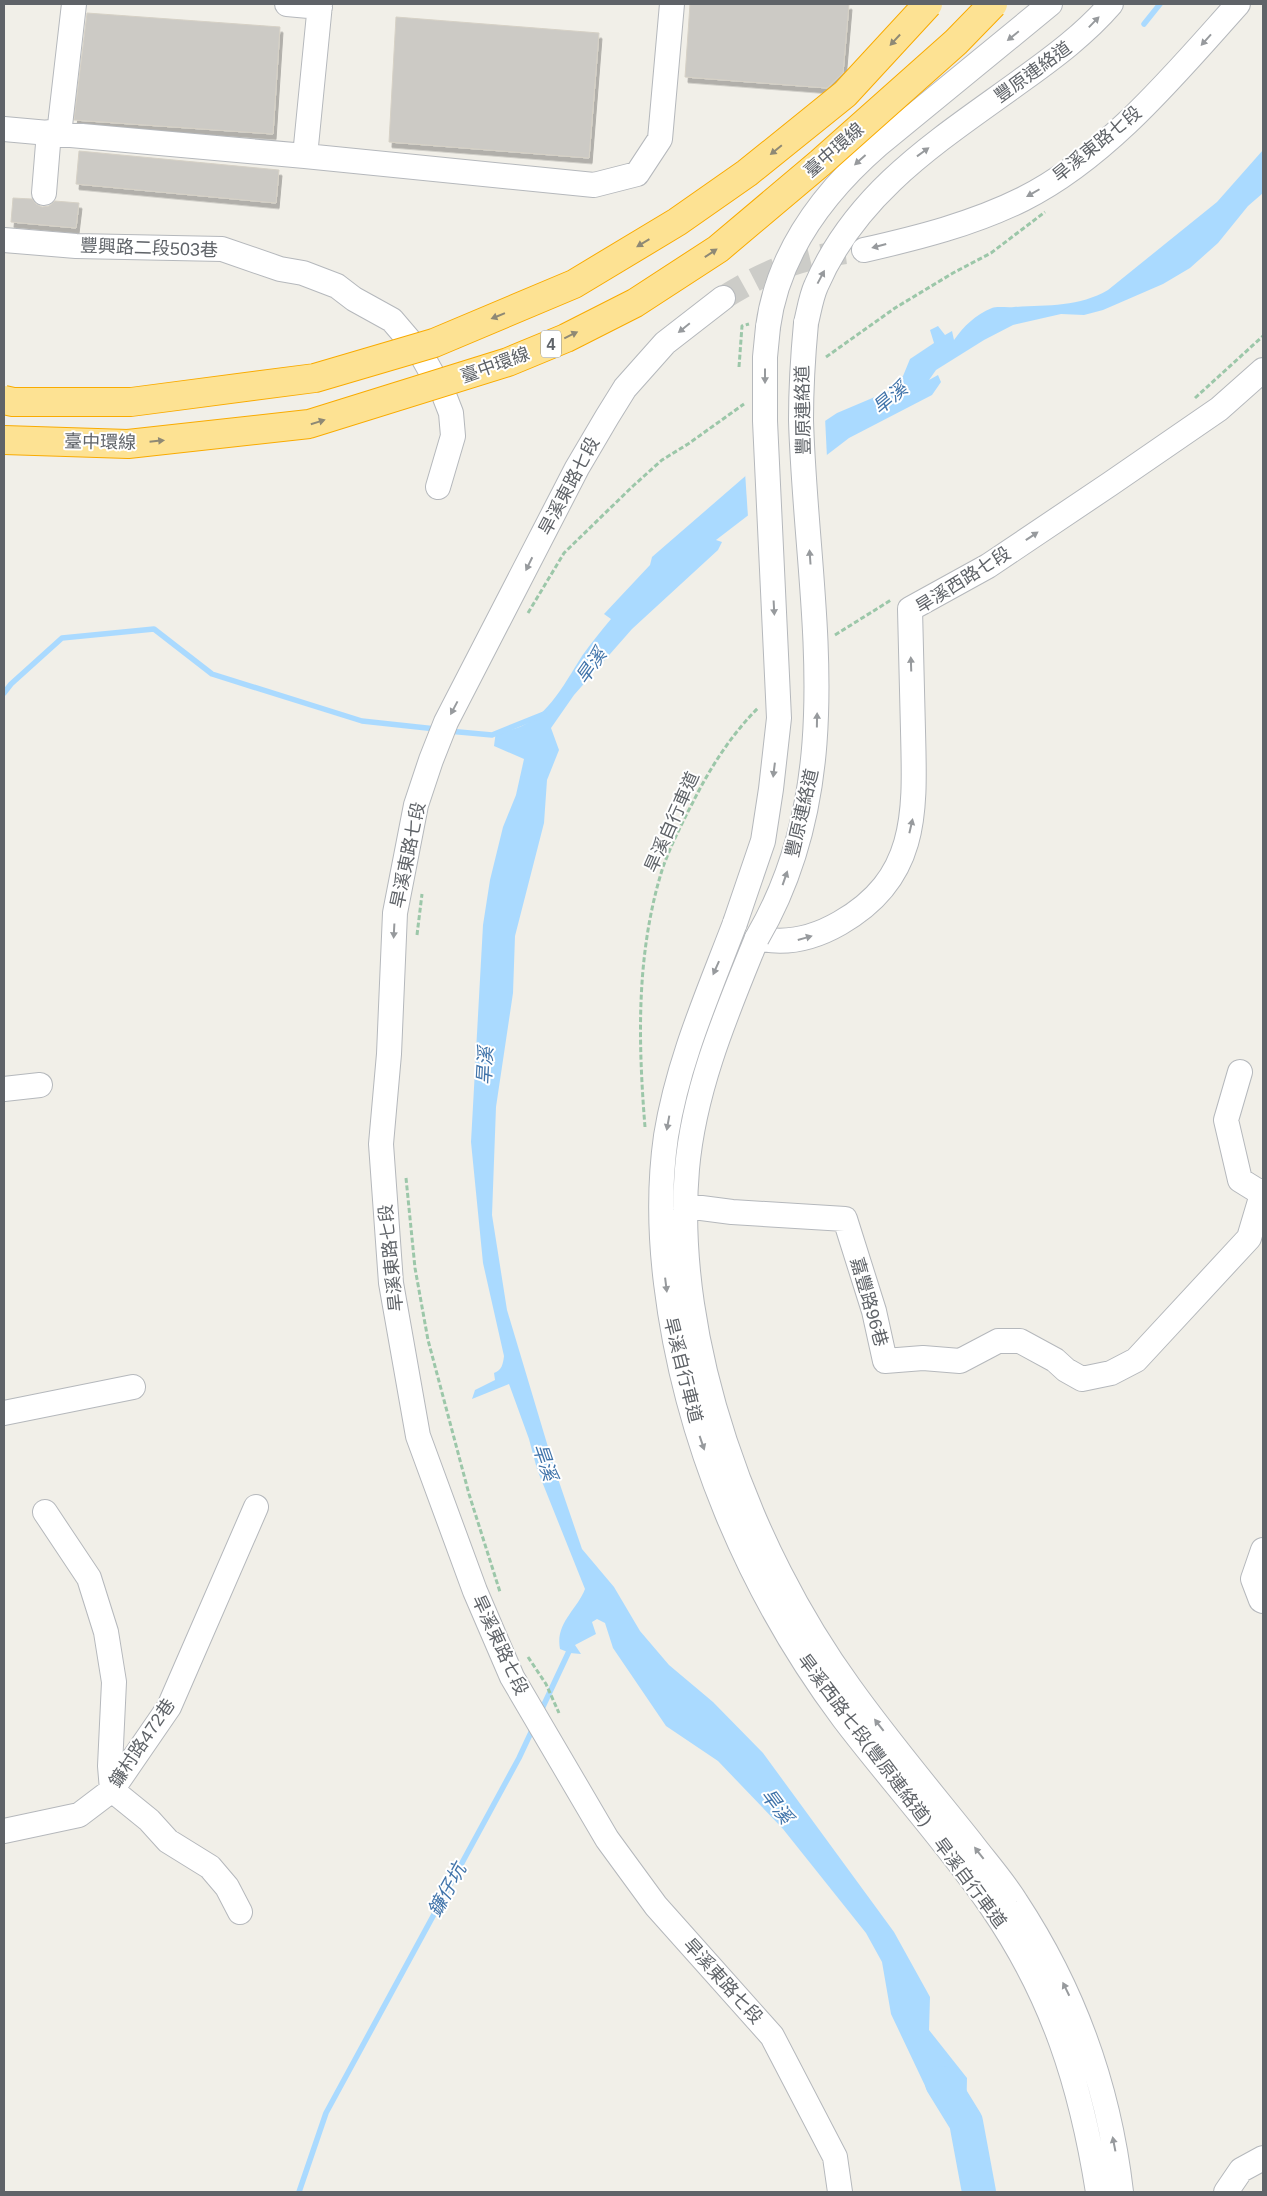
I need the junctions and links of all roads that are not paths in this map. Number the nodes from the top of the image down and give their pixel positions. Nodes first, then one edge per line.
1 (74, 4) edge
2 (287, 4) edge
3 (672, 4) edge
4 (928, 4) edge
5 (993, 4) edge
6 (1050, 4) edge
7 (1111, 4) edge
8 (1238, 4) edge
9 (320, 6) edge
10 (4, 129) edge
11 (54, 133) junction
12 (305, 156) junction
13 (44, 193) dead end
14 (4, 240) edge
15 (864, 250) tunnel mouth
16 (722, 298) tunnel mouth
17 (1263, 370) edge
18 (4, 400) edge
19 (4, 440) edge
20 (438, 487) dead end
21 (735, 923) joint
22 (757, 938) junction
23 (1240, 1072) dead end
24 (40, 1085) dead end
25 (4, 1089) edge
26 (1262, 1192) edge
27 (686, 1206) junction
28 (133, 1386) dead end
29 (4, 1413) edge
30 (256, 1507) dead end
31 (45, 1512) dead end
32 (1263, 1550) edge
33 (1263, 1601) edge
34 (112, 1790) junction
35 (4, 1831) edge
36 (240, 1912) dead end
37 (1263, 2158) edge
38 (840, 2192) edge
39 (1098, 2192) edge
40 (1121, 2192) edge
41 (1226, 2192) edge

1 - 11 street
2 - 9 street
3 - 12 street
4 -> 18 highway, 臺中環線, bridge
19 -> 5 highway, 臺中環線 / 4, bridge
6 -> 21 street, 豐原連絡道, bridge
22 -> 7 street, 豐原連絡道, bridge
8 -> 15 street, 旱溪東路七段
9 - 12 street
10 - 11 street
11 - 12 street
11 - 13 street
14 - 20 street, 豐興路二段503巷
16 -> 38 street, 旱溪東路七段
22 -> 17 street, 旱溪西路七段
21 -> 39 street, 旱溪西路七段(豐原連絡道)
22 - 27 street, 旱溪西路七段(豐原連絡道)
23 - 26 street
24 - 25 street
26 - 27 street, 嘉豐路96巷
40 -> 27 street, 旱溪西路七段(豐原連絡道)
28 - 29 street
30 - 34 street, 鐮村路472巷
31 - 34 street
32 - 33 street
34 - 35 street, 鐮村路472巷
34 - 36 street
37 - 41 street

